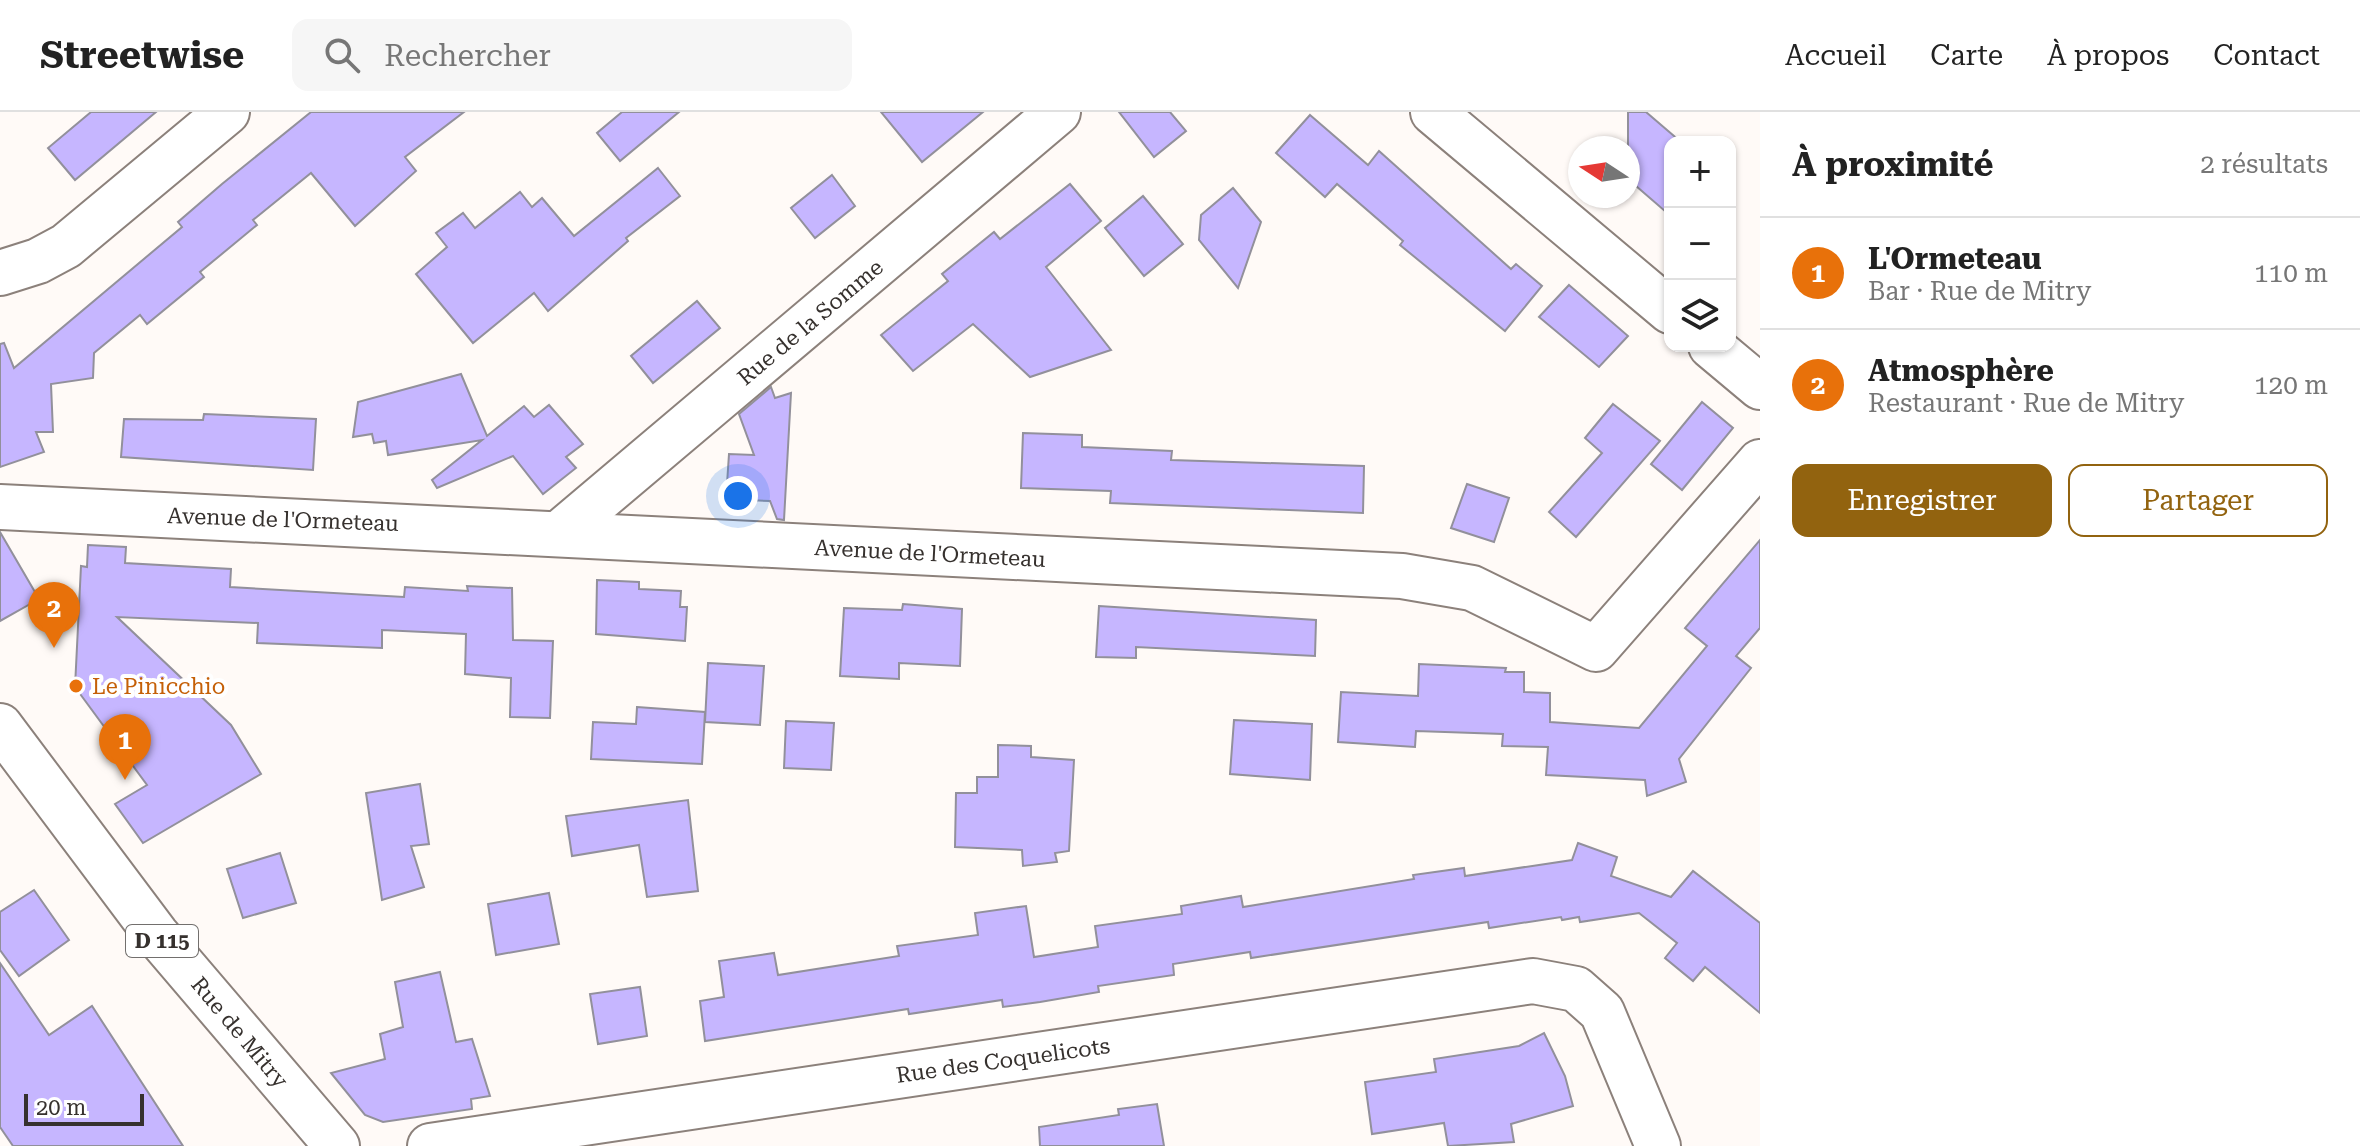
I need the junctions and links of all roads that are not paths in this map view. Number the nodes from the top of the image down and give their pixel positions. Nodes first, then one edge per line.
1 (227, 112) edge
2 (1058, 112) edge
3 (1433, 112) edge
4 (0, 273) edge
5 (1664, 306) edge
6 (1718, 352) edge
7 (1760, 387) edge
8 (1760, 462) edge
9 (0, 507) edge
10 (562, 531) junction
11 (0, 726) edge
12 (337, 1146) edge
13 (430, 1146) edge
14 (1658, 1146) edge

1 - 4 street
2 - 10 street, Rue de la Somme
3 - 5 street
6 - 7 street
8 - 10 street, Avenue de l'Ormeteau
9 - 10 street, Avenue de l'Ormeteau
11 - 12 street, Rue de Mitry / D 115
13 - 14 street, Rue des Coquelicots

